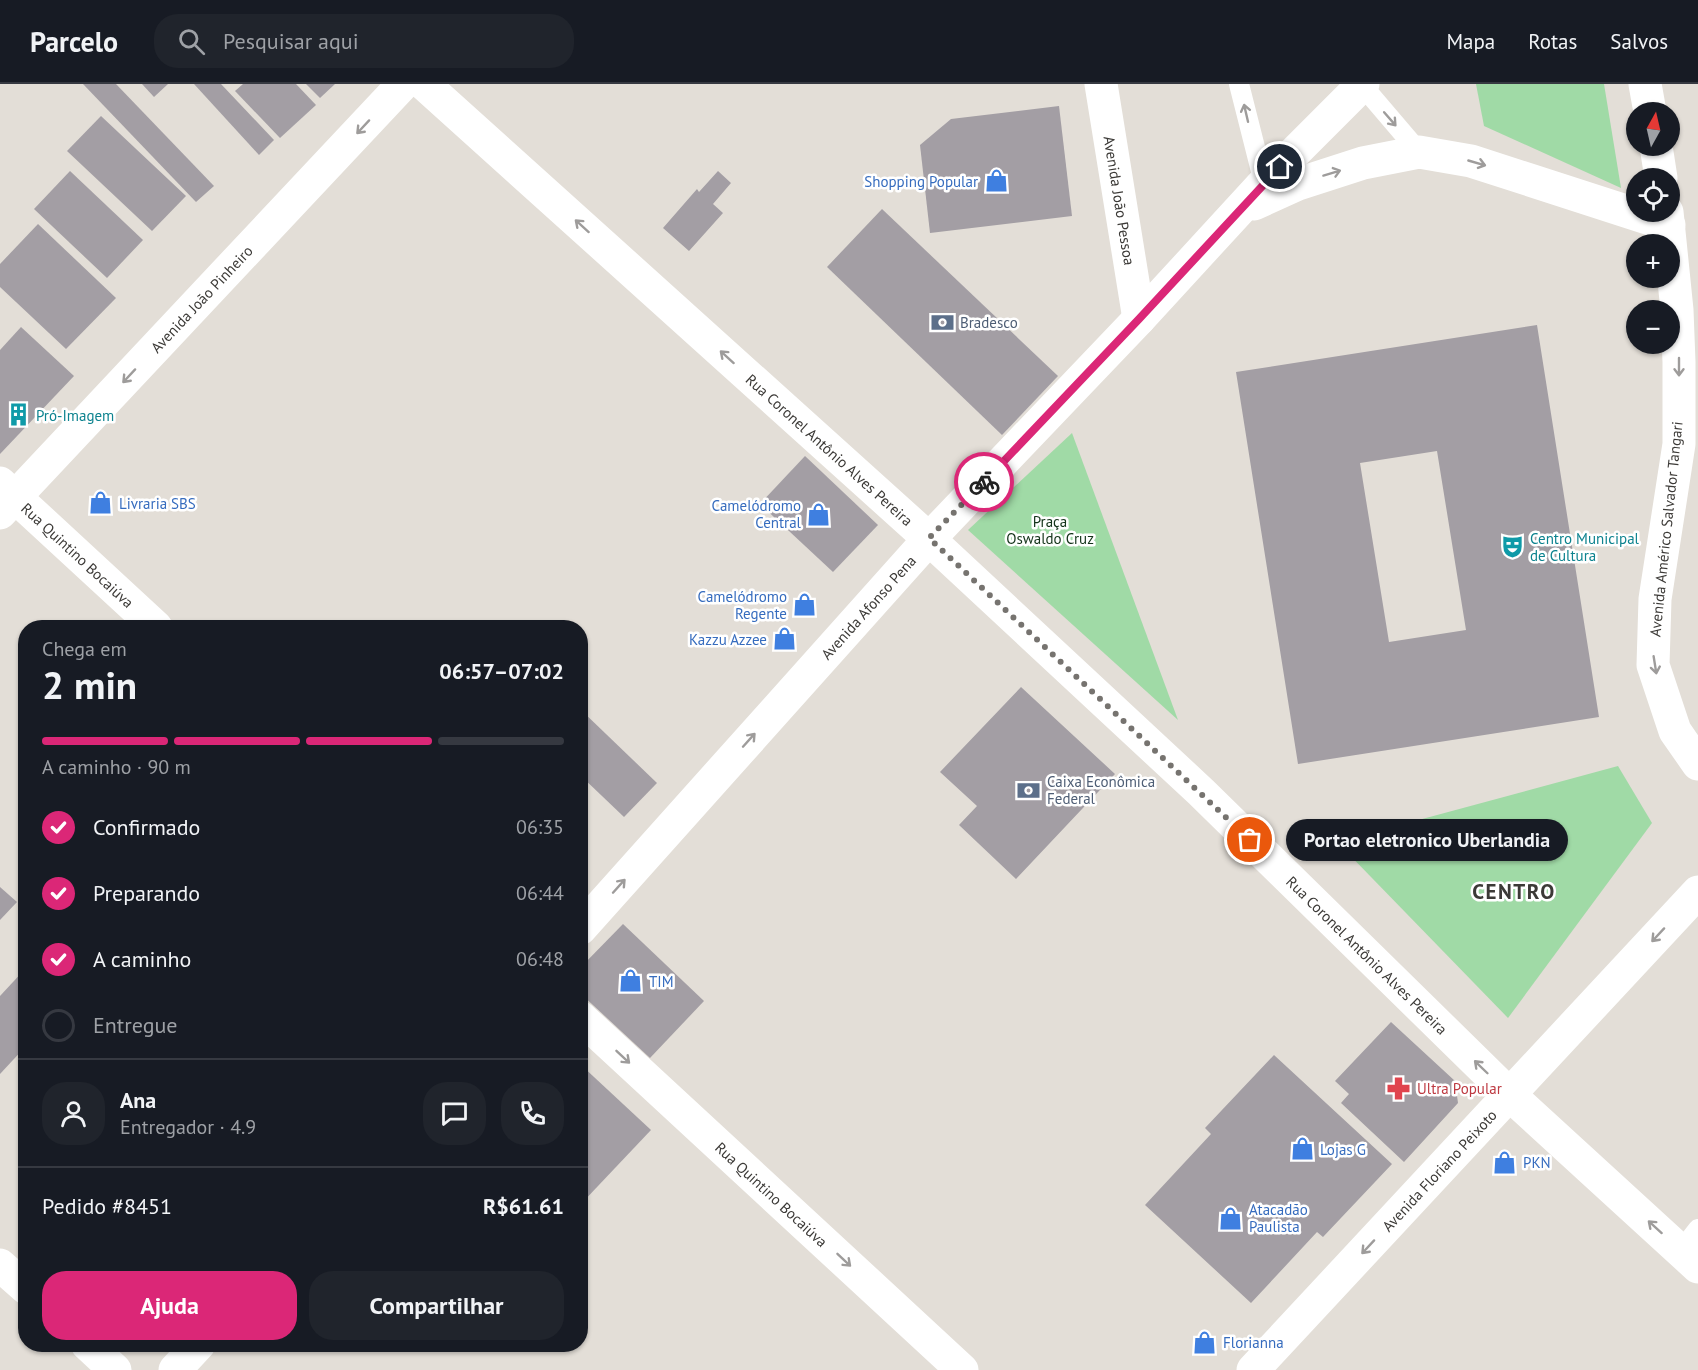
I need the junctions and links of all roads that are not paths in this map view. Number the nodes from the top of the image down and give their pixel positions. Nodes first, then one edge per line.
1 (403, 84) edge
2 (424, 84) edge
3 (1101, 84) edge
4 (1239, 84) edge
5 (1362, 84) edge
6 (1645, 84) edge
7 (1648, 102) edge
8 (1419, 152) junction
9 (1264, 183) junction
10 (1626, 206) edge
11 (1239, 210) junction
12 (1668, 222) edge
13 (1139, 319) junction
14 (5, 498) edge
15 (929, 538) junction
16 (148, 620) edge
17 (1698, 764) edge
18 (1698, 892) edge
19 (588, 920) edge
20 (588, 1024) edge
21 (1510, 1095) junction
22 (1692, 1249) edge
23 (0, 1265) edge
24 (18, 1281) edge
25 (96, 1352) edge
26 (192, 1352) edge
27 (115, 1370) edge
28 (175, 1370) edge
29 (962, 1370) edge
30 (1253, 1370) edge

1 -> 14 street, Avenida João Pinheiro
15 -> 2 street, Rua Coronel Antônio Alves Pereira
3 - 13 street, Avenida João Pessoa
9 -> 4 lane
5 -> 8 lane
5 - 9 street, Avenida Afonso Pena
6 - 7 street
8 -> 10 street
11 -> 8 street
9 - 11 street, Avenida Afonso Pena
11 - 13 street, Avenida Afonso Pena
12 -> 17 street, Avenida Américo Salvador Tangari
13 - 15 street, Avenida Afonso Pena
14 - 16 street, Rua Quintino Bocaiúva
19 -> 15 street, Avenida Afonso Pena
21 -> 15 street, Rua Coronel Antônio Alves Pereira
18 -> 21 street, Avenida Floriano Peixoto
20 -> 29 street, Rua Quintino Bocaiúva
22 -> 21 street, Rua Coronel Antônio Alves Pereira
21 -> 30 street, Avenida Floriano Peixoto
23 - 24 street
25 - 27 street
26 - 28 street

